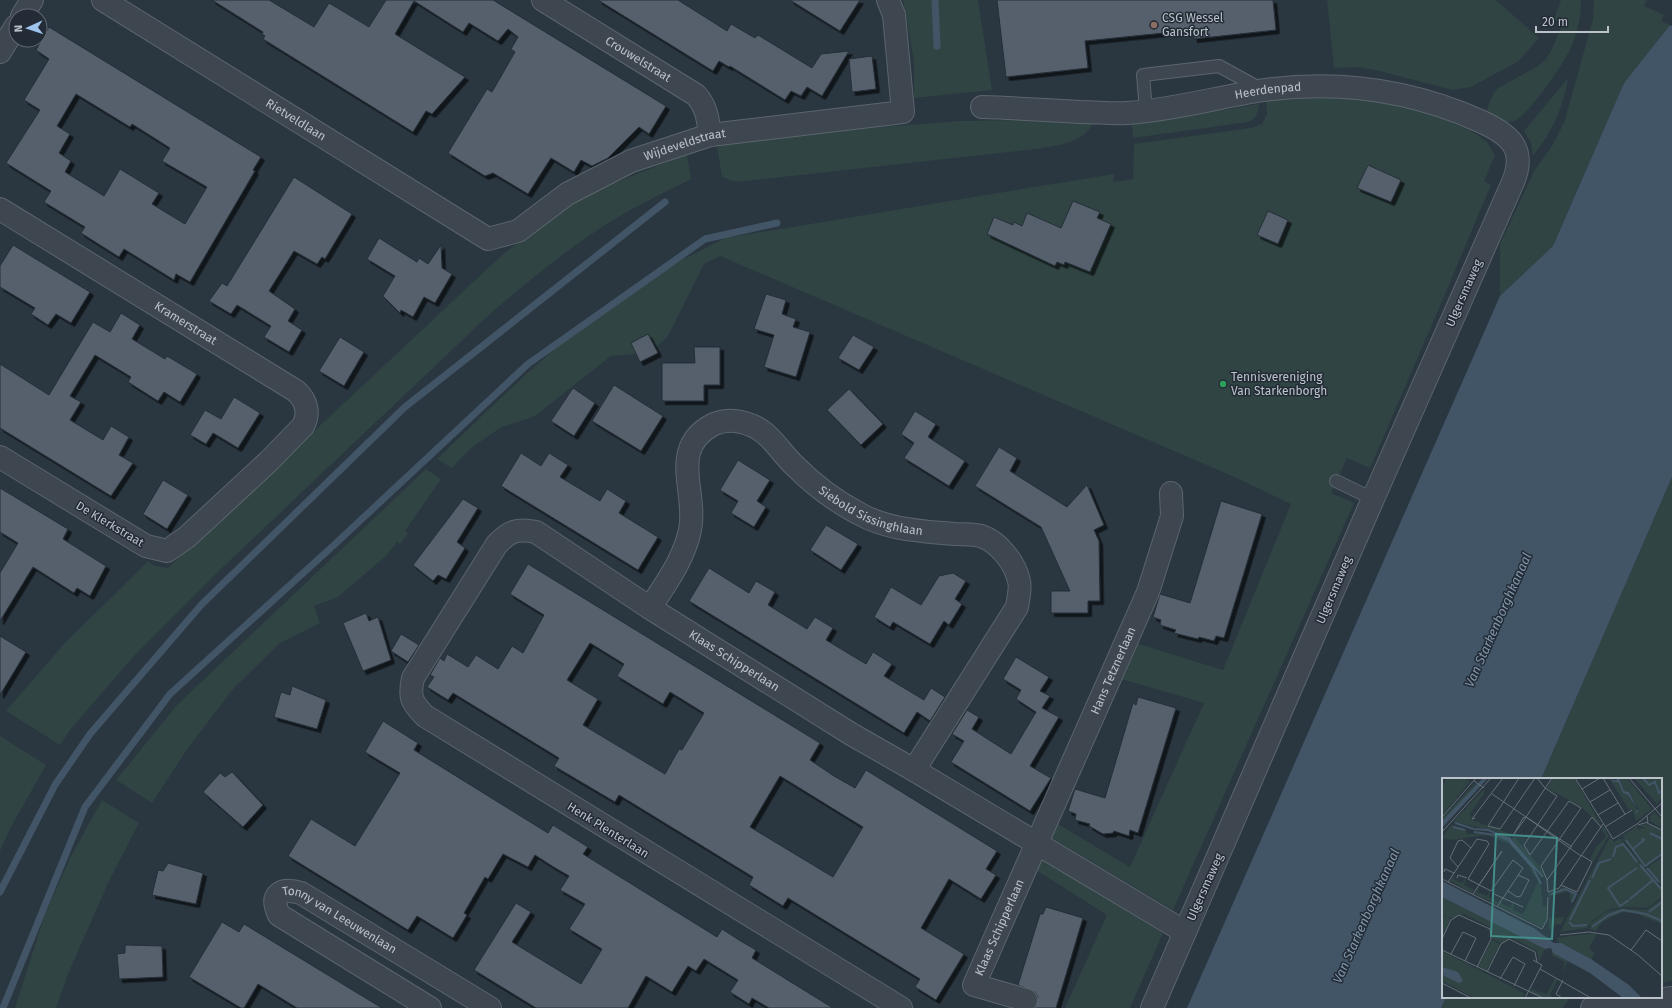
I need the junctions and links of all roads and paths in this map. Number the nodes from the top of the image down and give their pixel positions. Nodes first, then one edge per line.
1 (103, 0) edge
2 (543, 0) edge
3 (888, 0) edge
4 (8, 39) edge
5 (0, 52) edge
6 (1263, 90) junction
7 (982, 106) dead end
8 (1146, 112) junction
9 (710, 135) junction
10 (1518, 172) joint
11 (0, 209) edge
12 (488, 239) joint
13 (0, 457) edge
14 (269, 461) joint
15 (1336, 481) dead end
16 (1171, 493) dead end
17 (1373, 499) junction
18 (457, 608) joint
19 (650, 608) junction
20 (914, 770) junction
21 (1038, 844) junction
22 (1185, 932) junction
23 (1672, 998) edge
24 (1026, 1000) dead end
25 (430, 1008) edge
26 (490, 1008) edge
27 (901, 1008) edge
28 (1152, 1008) edge
29 (1592, 1008) edge

1 - 12 street, Rietveldlaan
2 - 9 street, Crouwelstraat
3 - 9 street, Wijdeveldstraat
4 - 5 street
6 - 8 street, Heerdenpad
6 - 8 lane
6 - 10 street, Heerdenpad
7 - 8 street, Heerdenpad
9 - 12 street, Wijdeveldstraat
10 - 17 street, Ulgersmaweg
11 - 14 street, Kramerstraat
13 - 14 street, De Klerkstraat
15 - 17 lane
16 - 21 street, Hans Tetznerlaan
17 - 22 street, Ulgersmaweg
18 - 19 street, Klaas Schipperlaan
18 - 27 street, Henk Plenterlaan
19 - 20 street, Klaas Schipperlaan
19 - 20 street, Siebold Sissinghlaan
20 - 21 street, Klaas Schipperlaan
21 - 22 street, Klaas Schipperlaan
21 - 24 street, Klaas Schipperlaan
22 - 28 street, Ulgersmaweg
23 - 29 street
25 - 26 street, Tonny van Leeuwenlaan

